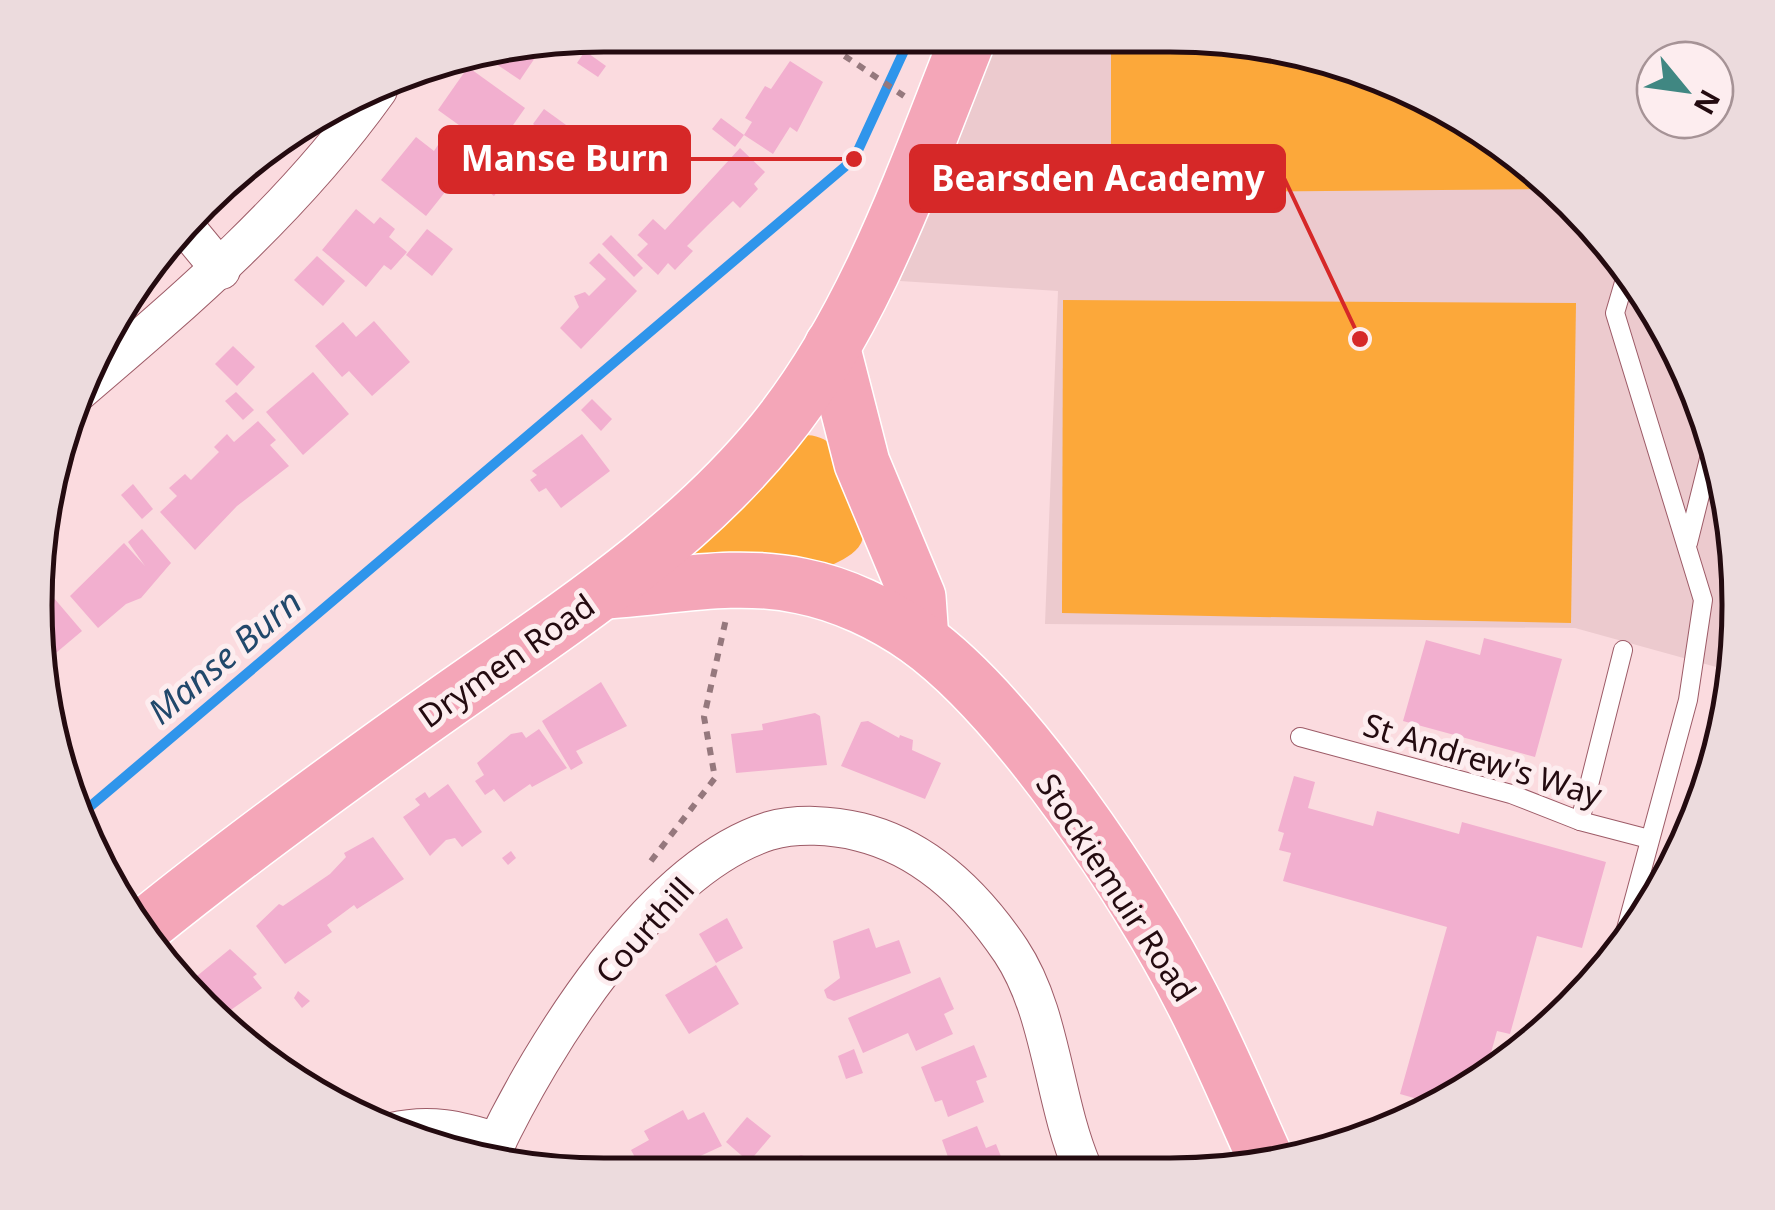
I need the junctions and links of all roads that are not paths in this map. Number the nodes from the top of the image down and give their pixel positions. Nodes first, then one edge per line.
1 (962, 52) edge
2 (363, 108) edge
3 (194, 237) edge
4 (221, 270) junction
5 (1622, 289) edge
6 (832, 346) junction
7 (106, 369) edge
8 (1706, 471) edge
9 (1688, 543) junction
10 (605, 591) junction
11 (921, 640) junction
12 (1623, 650) dead end
13 (1300, 737) dead end
14 (1580, 820) junction
15 (1649, 839) junction
16 (1631, 908) edge
17 (152, 920) edge
18 (427, 1128) edge
19 (488, 1145) edge
20 (494, 1147) edge
21 (1262, 1150) edge
22 (1078, 1158) edge

1 - 6 main road
2 - 4 street
3 - 4 street
4 - 7 street
5 - 9 lane
6 - 10 main road
6 - 11 main road
8 - 9 lane
9 - 15 lane
10 - 11 main road, Drymen Road
10 - 17 main road, Drymen Road
11 - 21 main road, Stockiemuir Road
12 - 14 lane
13 - 14 lane, St Andrew's Way
14 - 15 lane, St Andrew's Way
15 - 16 lane
18 - 19 street, Courthill
20 - 22 street, Courthill

